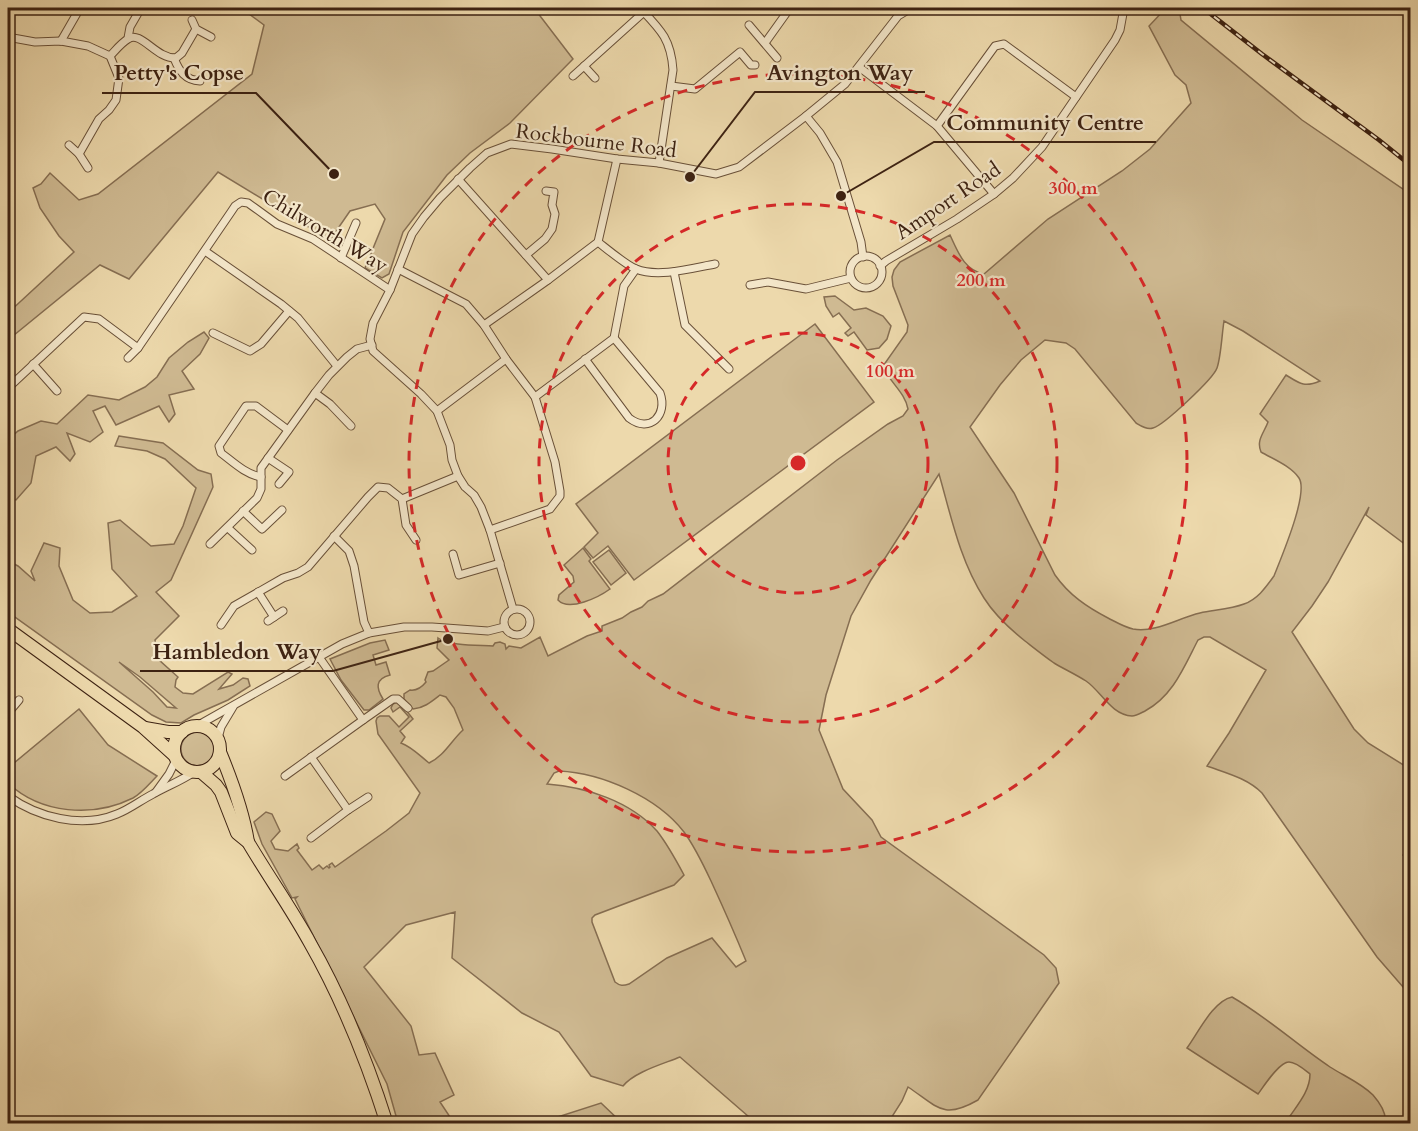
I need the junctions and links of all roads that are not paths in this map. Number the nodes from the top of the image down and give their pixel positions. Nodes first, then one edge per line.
1 (80, 8) edge
2 (141, 8) edge
3 (790, 8) edge
4 (924, 8) edge
5 (1124, 8) edge
6 (1143, 8) edge
7 (906, 9) edge
8 (642, 10) edge
9 (192, 20) dead end
10 (749, 25) dead end
11 (196, 28) junction
12 (8, 35) edge
13 (211, 37) dead end
14 (128, 38) junction
15 (61, 41) junction
16 (765, 43) junction
17 (110, 56) junction
18 (174, 58) junction
19 (777, 58) dead end
20 (755, 65) dead end
21 (584, 66) junction
22 (859, 67) junction
23 (573, 76) dead end
24 (595, 78) dead end
25 (200, 81) dead end
26 (671, 86) junction
27 (1076, 97) junction
28 (806, 116) junction
29 (937, 126) junction
30 (69, 145) dead end
31 (79, 154) junction
32 (617, 159) junction
33 (658, 163) junction
34 (88, 168) dead end
35 (458, 179) junction
36 (546, 191) dead end
37 (994, 194) junction
38 (356, 223) dead end
39 (598, 242) junction
40 (205, 251) junction
41 (526, 255) junction
42 (863, 256) junction
43 (341, 258) junction
44 (715, 264) dead end
45 (880, 266) junction
46 (398, 269) junction
47 (636, 269) junction
48 (674, 272) junction
49 (851, 278) junction
50 (548, 280) junction
51 (750, 285) dead end
52 (390, 290) junction
53 (289, 310) junction
54 (484, 326) junction
55 (213, 333) dead end
56 (614, 338) junction
57 (372, 345) junction
58 (138, 348) junction
59 (128, 358) dead end
60 (506, 359) junction
61 (585, 359) junction
62 (33, 364) junction
63 (337, 366) junction
64 (729, 369) dead end
65 (8, 388) edge
66 (57, 391) dead end
67 (315, 393) junction
68 (535, 397) junction
69 (437, 411) junction
70 (351, 426) dead end
71 (288, 430) junction
72 (268, 458) junction
73 (458, 476) junction
74 (261, 477) junction
75 (279, 484) dead end
76 (402, 499) junction
77 (282, 510) dead end
78 (243, 511) junction
79 (228, 528) junction
80 (490, 530) junction
81 (334, 536) junction
82 (416, 540) dead end
83 (210, 544) dead end
84 (252, 550) dead end
85 (453, 554) dead end
86 (500, 563) junction
87 (258, 592) junction
88 (513, 609) junction
89 (283, 611) dead end
90 (221, 625) dead end
91 (504, 627) junction
92 (8, 630) edge
93 (369, 633) junction
94 (320, 657) junction
95 (18, 700) dead end
96 (235, 705) junction
97 (408, 708) dead end
98 (8, 713) edge
99 (363, 720) junction
100 (143, 727) junction
101 (195, 727) junction
102 (182, 732) junction
103 (218, 738) junction
104 (220, 752) junction
105 (175, 757) junction
106 (311, 757) junction
107 (198, 772) junction
108 (285, 776) dead end
109 (156, 792) junction
110 (8, 795) edge
111 (368, 797) dead end
112 (348, 810) junction
113 (311, 838) dead end
114 (248, 842) junction
115 (387, 1124) edge

1 - 15 street
2 - 14 street
3 - 16 street
4 - 7 street, Rockbourne Road
5 - 6 street
5 - 27 street, Amport Road
7 - 22 street, Rockbourne Road
8 - 21 street
8 - 26 street
9 - 11 street
10 - 16 street
11 - 13 street
11 - 18 street
12 - 15 street
14 - 17 street
14 - 18 street
15 - 17 street
16 - 19 street
17 - 31 street
18 - 25 street
20 - 26 street
21 - 23 street
21 - 24 street
22 - 28 street, Rockbourne Road
22 - 29 street
26 - 33 street
27 - 29 street
27 - 37 street, Amport Road
28 - 33 street, Rockbourne Road
28 - 42 street
29 - 37 street
30 - 31 street
31 - 34 street
32 - 33 street, Rockbourne Road
32 - 35 street, Rockbourne Road
32 - 39 street
35 - 41 street
35 - 46 street, Rockbourne Road
36 - 41 street
37 - 45 street, Amport Road
38 - 43 street
39 - 47 street
39 - 50 street
40 - 43 street, Chilworth Way
40 - 53 street
40 - 58 street, Chilworth Way
41 - 50 street
42 - 45 street
42 - 49 street
43 - 52 street, Chilworth Way
44 - 48 street
45 - 49 street
46 - 52 street, Rockbourne Road
46 - 54 street
47 - 48 street
47 - 56 street
48 - 64 street
49 - 51 street
50 - 54 street
52 - 57 street, Rockbourne Road
53 - 55 street
53 - 63 street
54 - 60 street
56 - 61 street
56 - 61 street
57 - 63 street
57 - 69 street
58 - 59 street, Chilworth Way
58 - 62 street
60 - 68 street
60 - 69 street
61 - 68 street
62 - 65 street
62 - 66 street
63 - 67 street
67 - 70 street
67 - 71 street
68 - 80 street
69 - 73 street
71 - 72 street
71 - 74 street
72 - 74 street
72 - 75 street
73 - 76 street
73 - 80 street
74 - 78 street
76 - 81 street
76 - 82 street
77 - 78 street
78 - 79 street
79 - 83 street
79 - 84 street
80 - 86 street
81 - 87 street
81 - 93 street
85 - 86 street
86 - 88 street
87 - 89 street
87 - 90 street
88 - 91 street
88 - 91 street
91 - 93 street
92 - 100 highway
93 - 94 street
94 - 96 street
94 - 99 street
95 - 98 street
96 - 101 street
96 - 103 street
97 - 99 street
99 - 106 street
100 - 102 highway
100 - 105 highway
101 - 102 highway
101 - 103 highway
102 - 105 highway
103 - 104 highway
104 - 107 highway
104 - 114 highway
105 - 107 highway
105 - 109 street
106 - 108 street
106 - 112 street
107 - 109 street
107 - 114 highway
109 - 110 street
111 - 112 street
112 - 113 street
114 - 115 highway

